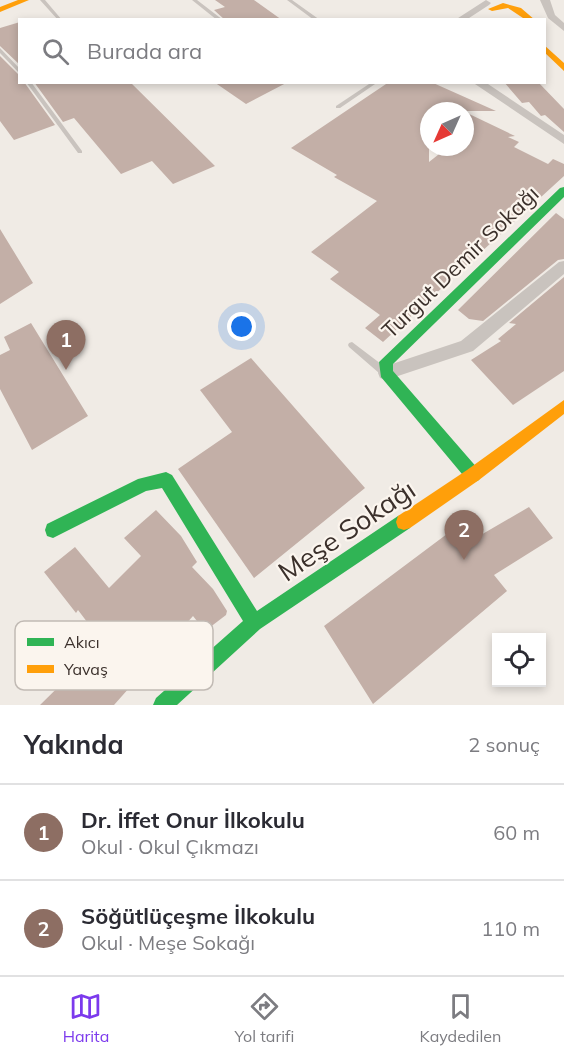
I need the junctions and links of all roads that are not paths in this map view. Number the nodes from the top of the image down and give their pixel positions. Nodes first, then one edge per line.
1 (42, 0) edge
2 (194, 0) edge
3 (289, 0) edge
4 (545, 0) edge
5 (21, 1) edge
6 (495, 6) edge
7 (0, 10) edge
8 (59, 18) edge
9 (218, 18) edge
10 (315, 18) edge
11 (464, 18) edge
12 (516, 18) edge
13 (529, 18) edge
14 (564, 28) edge
15 (0, 50) edge
16 (546, 50) edge
17 (546, 66) edge
18 (18, 71) edge
19 (561, 74) edge
20 (29, 84) edge
21 (373, 84) edge
22 (480, 84) edge
23 (338, 107) dead end
24 (564, 140) edge
25 (80, 152) dead end
26 (564, 191) edge
27 (564, 267) edge
28 (352, 345) dead end
29 (386, 372) junction
30 (564, 406) edge
31 (473, 475) junction
32 (53, 530) dead end
33 (254, 623) junction
34 (213, 660) edge
35 (180, 690) edge
36 (163, 705) edge

1 - 8 lane
2 - 9 lane
3 - 10 lane
4 - 14 street
5 - 7 street
6 - 11 street
6 - 12 street
6 - 13 street
15 - 18 lane
16 - 19 street
17 - 19 street
20 - 25 lane
21 - 23 lane
22 - 24 street
26 - 29 street, Turgut Demir Sokağı
27 - 29 street
28 - 29 lane
29 - 31 street, Turgut Demir Sokağı
30 - 31 street, Meşe Sokağı
31 - 33 street, Meşe Sokağı
32 - 33 street
33 - 34 street, Meşe Sokağı
35 - 36 street, Meşe Sokağı

